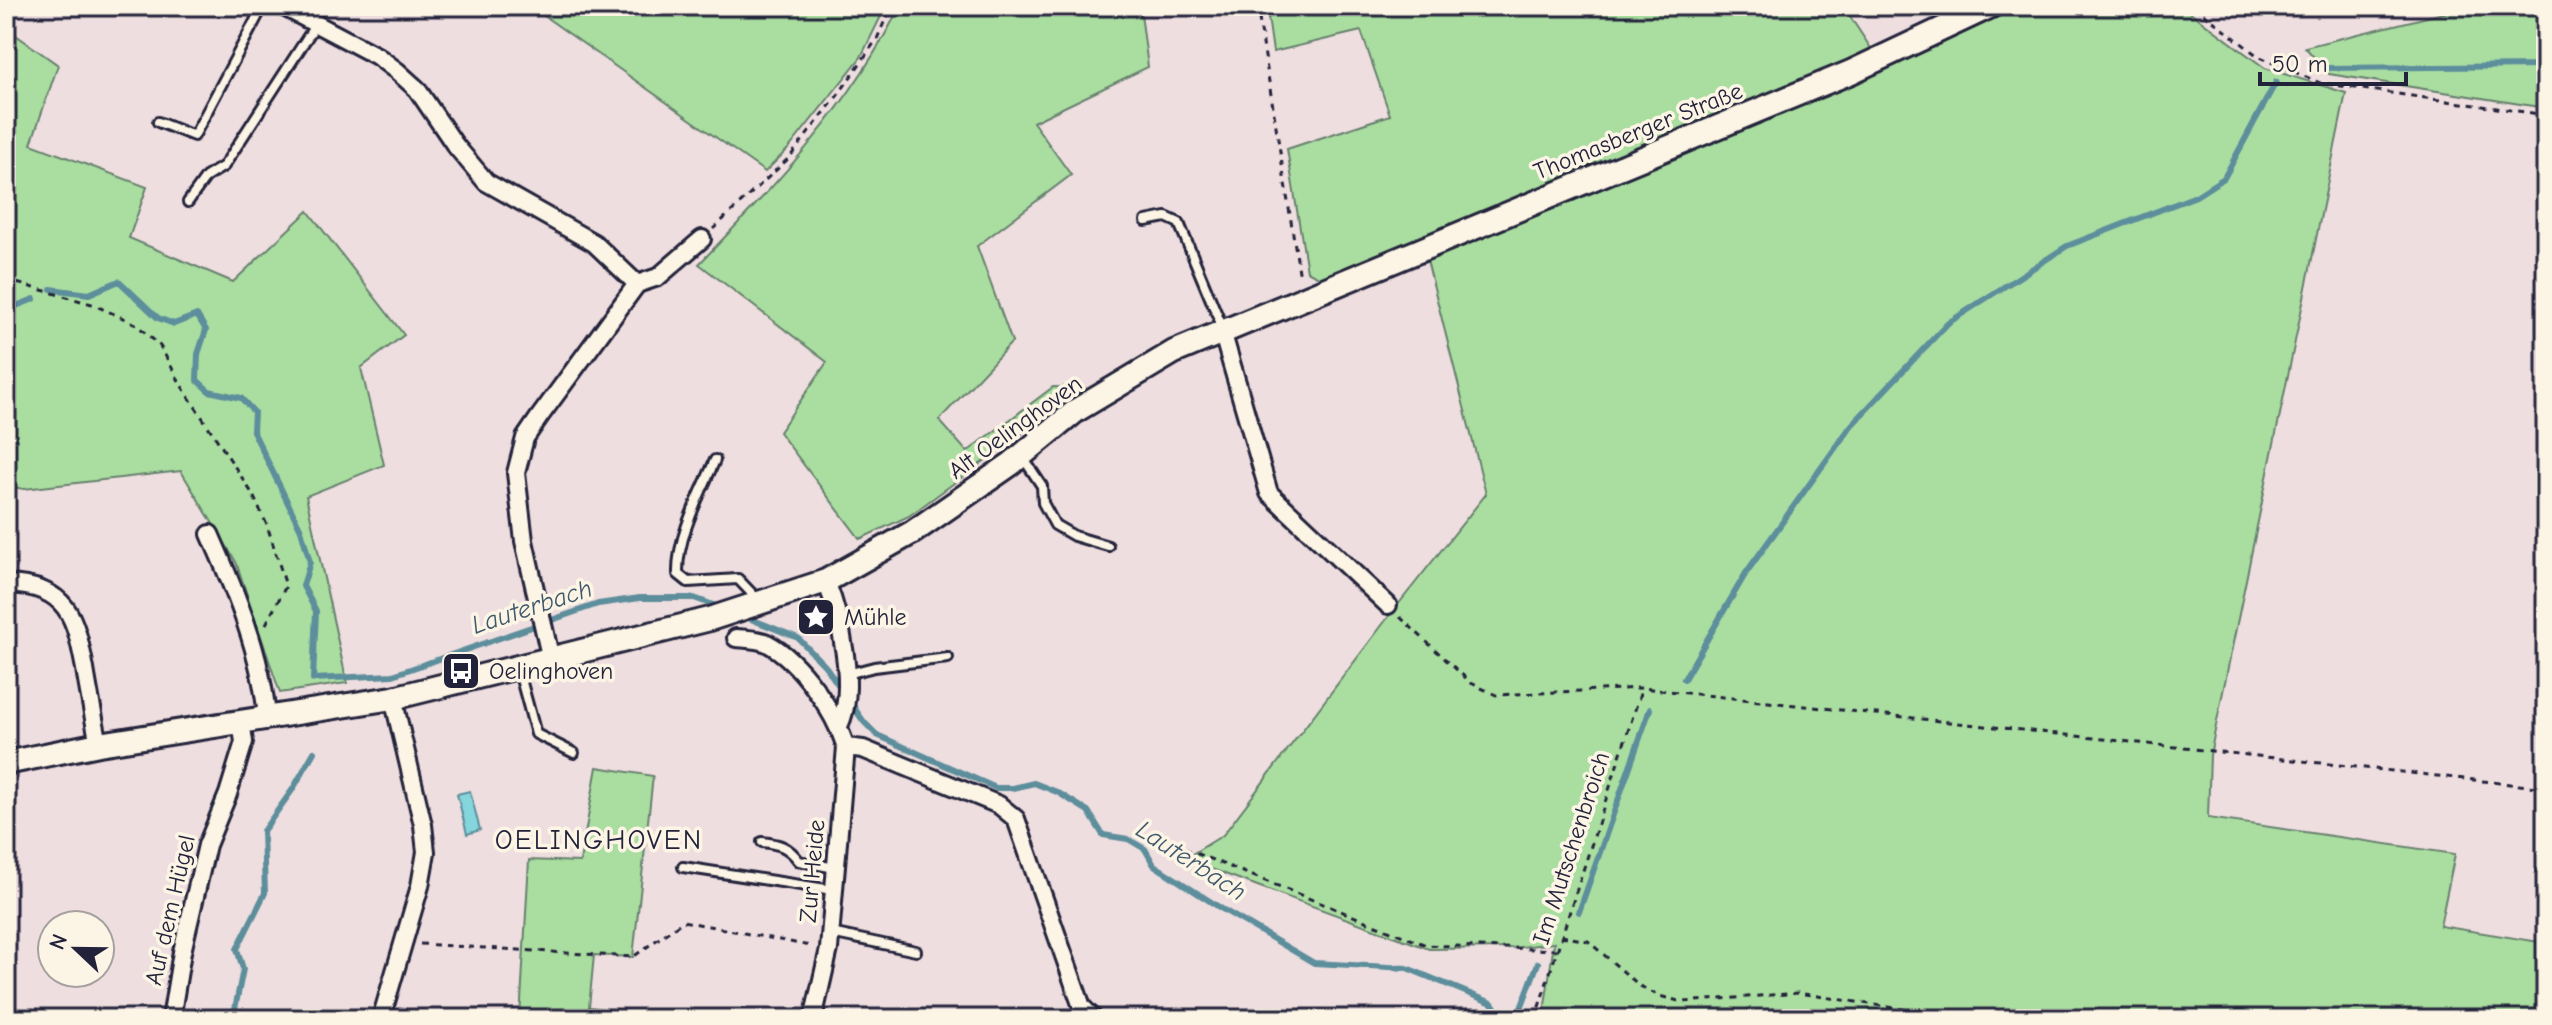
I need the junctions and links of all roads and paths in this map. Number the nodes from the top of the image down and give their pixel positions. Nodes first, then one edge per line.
1 (263, 6) edge
2 (282, 6) edge
3 (891, 6) edge
4 (1257, 6) edge
5 (1991, 6) edge
6 (2194, 6) edge
7 (317, 23) junction
8 (2546, 115) edge
9 (158, 122) dead end
10 (188, 202) dead end
11 (1146, 221) dead end
12 (702, 239) joint
13 (6, 284) edge
14 (637, 284) junction
15 (1303, 298) junction
16 (1223, 330) junction
17 (1021, 455) junction
18 (715, 460) dead end
19 (210, 534) dead end
20 (1108, 546) dead end
21 (826, 581) junction
22 (6, 584) edge
23 (761, 604) junction
24 (1388, 605) joint
25 (736, 638) dead end
26 (548, 649) junction
27 (253, 650) junction
28 (948, 658) dead end
29 (518, 667) junction
30 (846, 674) junction
31 (1642, 688) junction
32 (393, 698) junction
33 (267, 717) junction
34 (842, 718) junction
35 (241, 721) junction
36 (99, 744) junction
37 (846, 747) junction
38 (574, 753) dead end
39 (6, 763) edge
40 (2546, 788) edge
41 (762, 842) dead end
42 (1185, 849) dead end
43 (683, 867) dead end
44 (836, 868) junction
45 (834, 890) junction
46 (1561, 936) junction
47 (830, 941) junction
48 (403, 943) junction
49 (1558, 950) junction
50 (916, 951) dead end
51 (171, 1019) edge
52 (381, 1019) edge
53 (813, 1019) edge
54 (1094, 1019) edge
55 (1535, 1019) edge
56 (1966, 1019) edge

1 - 9 lane
2 - 7 street
3 - 12 path
4 - 15 path
5 - 15 main road, Thomasberger Straße
6 - 8 path
7 - 10 lane
7 - 14 street
11 - 16 lane
12 - 14 street
13 - 27 path
14 - 26 street
15 - 16 main road, Alt Oelinghoven
16 - 17 main road, Alt Oelinghoven
16 - 24 street
17 - 20 lane
17 - 21 main road, Alt Oelinghoven
18 - 23 lane
19 - 27 street
21 - 23 main road, Alt Oelinghoven
21 - 30 street, Zur Heide
22 - 36 street
23 - 26 main road, Alt Oelinghoven
24 - 31 path
25 - 34 street, Zur Heide
26 - 29 main road, Alt Oelinghoven
27 - 33 street
28 - 30 lane
29 - 32 main road, Alt Oelinghoven
29 - 38 lane
30 - 34 street, Zur Heide
31 - 40 path
31 - 46 path, Im Mutschenbroich
32 - 33 main road, Alt Oelinghoven
32 - 48 street
33 - 35 main road, Alt Oelinghoven
34 - 37 street, Zur Heide
35 - 36 main road, Alt Oelinghoven
35 - 51 street, Auf dem Hügel
36 - 39 main road, Alt Oelinghoven
37 - 44 street, Zur Heide
37 - 54 street
41 - 44 lane
42 - 49 path
43 - 45 lane
44 - 45 street, Zur Heide
45 - 47 street, Zur Heide
46 - 49 path, Im Mutschenbroich
46 - 56 path
47 - 48 path
47 - 50 lane
47 - 53 street, Zur Heide
48 - 52 street
49 - 55 path, Im Mutschenbroich

